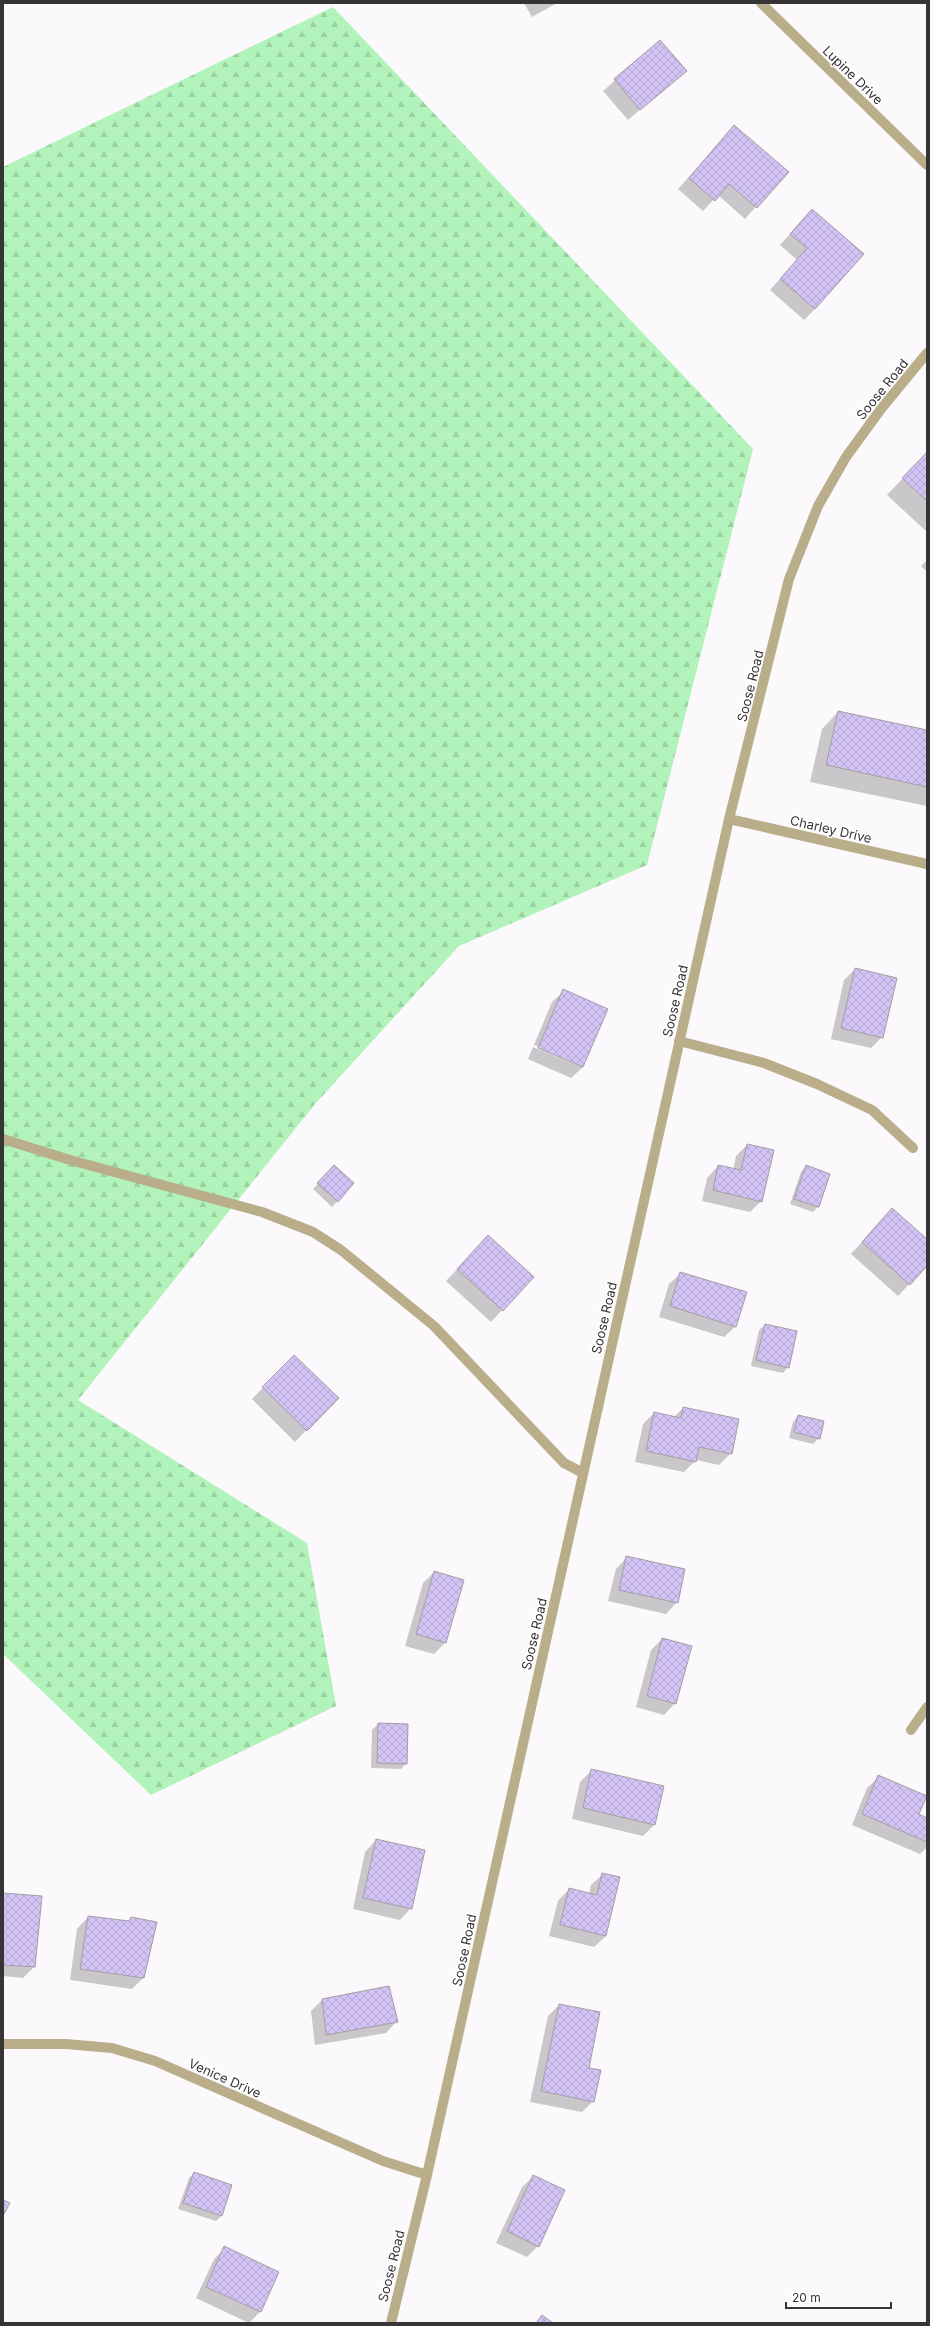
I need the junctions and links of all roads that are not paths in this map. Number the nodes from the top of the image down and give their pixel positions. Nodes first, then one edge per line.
1 (761, 3) edge
2 (927, 166) edge
3 (927, 353) edge
4 (729, 819) junction
5 (927, 864) edge
6 (679, 1041) junction
7 (3, 1139) edge
8 (913, 1148) dead end
9 (583, 1473) junction
10 (927, 1707) edge
11 (911, 1730) dead end
12 (3, 2044) edge
13 (427, 2175) junction
14 (391, 2323) edge

1 - 2 street, Lupine Drive
3 - 4 street, Soose Road
4 - 5 street, Charley Drive
4 - 6 street, Soose Road
6 - 8 street
6 - 9 street, Soose Road
7 - 9 street
9 - 13 street, Soose Road
10 - 11 street
12 - 13 street, Venice Drive
13 - 14 street, Soose Road

